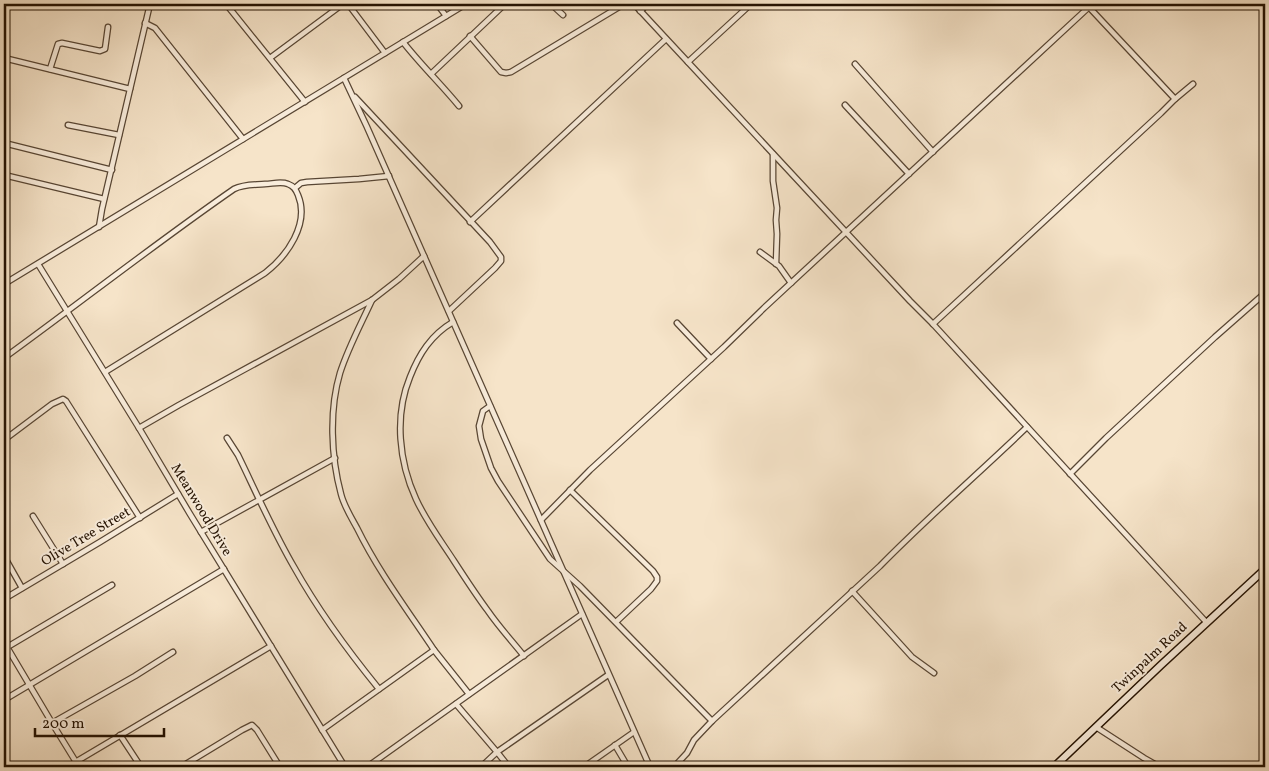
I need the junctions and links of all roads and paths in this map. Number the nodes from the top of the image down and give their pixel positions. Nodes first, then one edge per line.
1 (150, 4) edge
2 (226, 4) edge
3 (342, 4) edge
4 (348, 4) edge
5 (437, 4) edge
6 (466, 4) edge
7 (505, 4) edge
8 (551, 4) edge
9 (624, 4) edge
10 (634, 4) edge
11 (648, 4) edge
12 (751, 4) edge
13 (1088, 5) edge
14 (640, 11) junction
15 (563, 15) dead end
16 (446, 16) junction
17 (145, 23) junction
18 (108, 27) dead end
19 (470, 36) junction
20 (666, 39) junction
21 (403, 42) junction
22 (384, 53) junction
23 (4, 58) edge
24 (270, 58) junction
25 (688, 62) junction
26 (855, 64) dead end
27 (50, 69) junction
28 (431, 74) junction
29 (344, 78) junction
30 (1193, 84) dead end
31 (130, 89) junction
32 (351, 93) junction
33 (1175, 100) junction
34 (305, 102) junction
35 (845, 105) dead end
36 (460, 106) dead end
37 (68, 125) dead end
38 (119, 135) junction
39 (243, 139) junction
40 (4, 144) edge
41 (933, 152) junction
42 (773, 154) junction
43 (112, 170) junction
44 (909, 174) junction
45 (4, 175) edge
46 (389, 176) junction
47 (294, 188) junction
48 (104, 199) junction
49 (470, 222) junction
50 (99, 227) junction
51 (846, 232) junction
52 (760, 252) dead end
53 (424, 256) junction
54 (38, 264) junction
55 (776, 264) junction
56 (791, 283) junction
57 (4, 284) edge
58 (1265, 293) edge
59 (372, 300) junction
60 (67, 312) junction
61 (449, 312) junction
62 (453, 322) junction
63 (677, 323) dead end
64 (932, 324) junction
65 (4, 358) edge
66 (711, 359) junction
67 (105, 372) junction
68 (490, 406) junction
69 (1027, 427) junction
70 (139, 428) junction
71 (228, 438) dead end
72 (4, 440) edge
73 (335, 458) junction
74 (1070, 474) junction
75 (570, 490) junction
76 (178, 494) junction
77 (260, 500) junction
78 (33, 516) dead end
79 (140, 518) junction
80 (541, 520) junction
81 (201, 532) junction
82 (4, 556) edge
83 (63, 564) junction
84 (224, 569) junction
85 (1265, 569) edge
86 (564, 572) junction
87 (112, 585) dead end
88 (22, 588) junction
89 (852, 591) junction
90 (4, 598) edge
91 (582, 614) junction
92 (616, 622) junction
93 (1207, 623) junction
94 (4, 642) edge
95 (271, 646) junction
96 (5, 648) edge
97 (434, 650) junction
98 (173, 652) dead end
99 (524, 656) junction
100 (934, 673) dead end
101 (608, 675) junction
102 (29, 685) junction
103 (379, 689) junction
104 (469, 694) junction
105 (4, 700) edge
106 (456, 704) junction
107 (712, 721) junction
108 (52, 723) junction
109 (1096, 727) junction
110 (322, 730) junction
111 (634, 732) junction
112 (120, 735) junction
113 (615, 746) junction
114 (498, 752) junction
115 (76, 762) junction
116 (67, 767) edge
117 (140, 767) edge
118 (181, 767) edge
119 (280, 767) edge
120 (345, 767) edge
121 (367, 767) edge
122 (481, 767) edge
123 (509, 767) edge
124 (584, 767) edge
125 (628, 767) edge
126 (650, 767) edge
127 (674, 767) edge
128 (1054, 767) edge
129 (1158, 767) edge

1 - 17 street
2 - 24 street
3 - 24 street
4 - 22 street
5 - 16 street
6 - 16 street
7 - 19 street
8 - 15 street
9 - 19 street
10 - 14 street
11 - 14 street
12 - 25 street
13 - 33 street
13 - 41 street
14 - 20 street
16 - 21 street
17 - 31 street
17 - 39 street
18 - 27 street
19 - 28 street
20 - 25 street
20 - 49 street
21 - 22 street
21 - 28 street
22 - 29 street
23 - 27 street
24 - 34 street
25 - 42 street
26 - 41 street
27 - 31 street
28 - 36 street
29 - 32 street
29 - 34 street
30 - 33 street
31 - 38 street
32 - 46 street
32 - 49 street
33 - 64 street
34 - 39 street
35 - 44 street
37 - 38 street
38 - 43 street
39 - 50 street
40 - 43 street
41 - 44 street
42 - 51 street
42 - 55 street
43 - 48 street
44 - 51 street
45 - 48 street
46 - 47 street
46 - 53 street
47 - 60 street
47 - 67 street
48 - 50 street
49 - 61 street
50 - 54 street
51 - 56 street
51 - 64 street
52 - 55 street
53 - 59 street
53 - 61 street
54 - 57 street
54 - 60 street, Meanwood Drive
55 - 56 street
56 - 66 street
58 - 74 street
59 - 70 street
59 - 73 street
60 - 65 street
60 - 67 street, Meanwood Drive
61 - 62 street
62 - 68 street
62 - 99 street
63 - 66 street
64 - 69 street
66 - 75 street
67 - 70 street, Meanwood Drive
68 - 80 street
68 - 86 street
69 - 74 street
69 - 89 street
70 - 76 street, Meanwood Drive
71 - 77 street
72 - 79 street
73 - 77 street
73 - 97 street
74 - 93 street
75 - 80 street
75 - 92 street
76 - 79 street, Olive Tree Street
76 - 81 street, Meanwood Drive
77 - 81 street
77 - 103 street
78 - 83 street
79 - 83 street, Olive Tree Street
80 - 86 street
81 - 84 street, Meanwood Drive
82 - 88 street
83 - 88 street, Olive Tree Street
84 - 95 street, Meanwood Drive
84 - 102 street
85 - 93 main road, Twinpalm Road
86 - 91 street
86 - 92 street
87 - 96 street
88 - 90 street, Olive Tree Street
89 - 100 street
89 - 107 street
91 - 99 street
91 - 101 street
92 - 107 street
93 - 109 main road, Twinpalm Road
94 - 96 street
95 - 110 street, Meanwood Drive
95 - 112 street
96 - 102 street
97 - 103 street
97 - 104 street
98 - 108 street
99 - 104 street
101 - 111 street
101 - 114 street
102 - 105 street
102 - 108 street
103 - 110 street
104 - 106 street
106 - 114 street
106 - 121 street
107 - 127 street
108 - 115 street
109 - 128 main road, Twinpalm Road
109 - 129 street
110 - 120 street, Meanwood Drive
111 - 113 street
111 - 126 street
112 - 115 street
112 - 117 street
113 - 124 street
113 - 125 street
114 - 122 street
114 - 123 street
115 - 116 street
118 - 119 street

